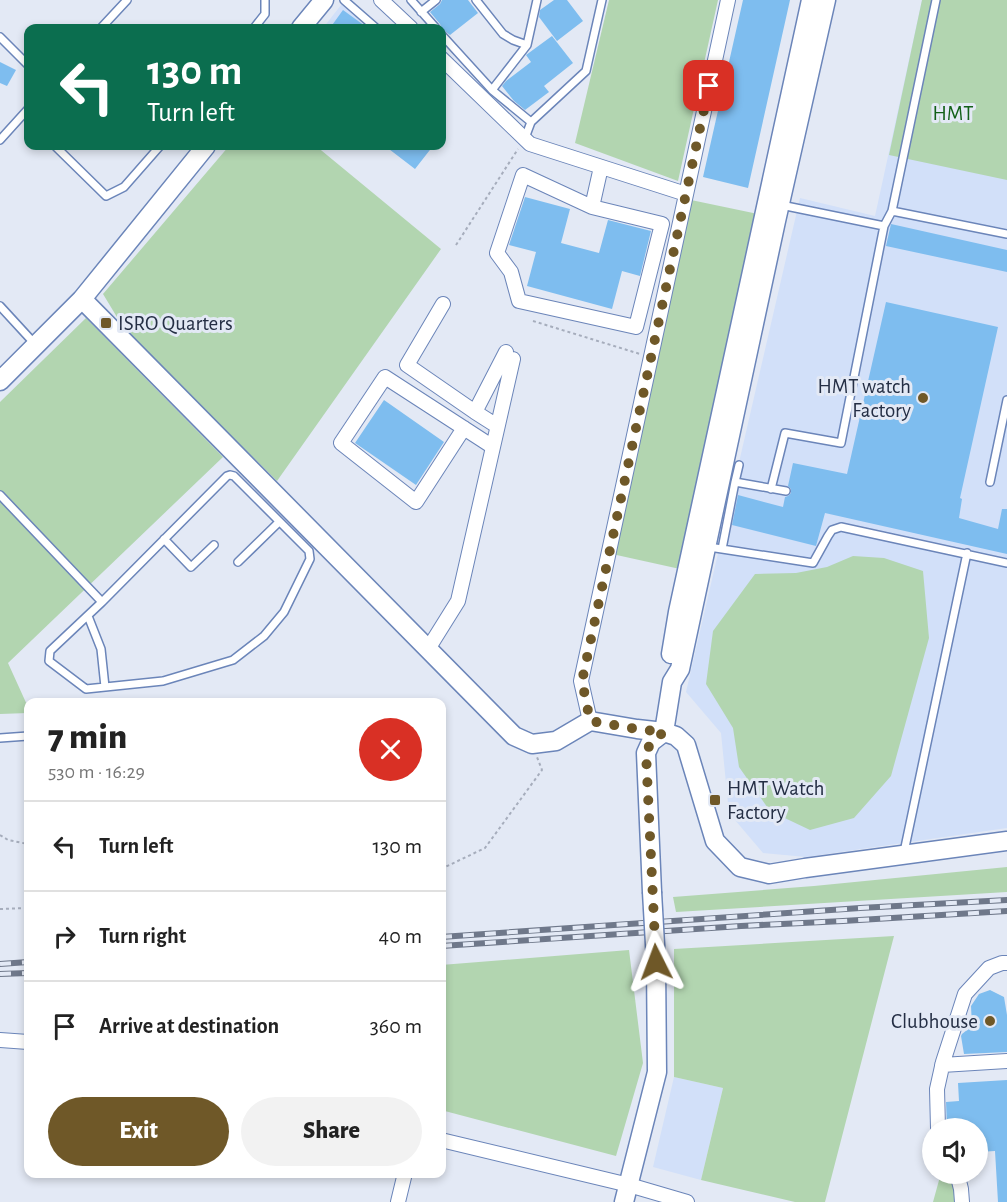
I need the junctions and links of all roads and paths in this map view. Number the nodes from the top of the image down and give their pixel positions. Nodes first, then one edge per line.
1 (127, 0) edge
2 (265, 0) edge
3 (324, 0) edge
4 (345, 0) edge
5 (381, 0) edge
6 (411, 0) edge
7 (436, 0) edge
8 (476, 0) edge
9 (537, 0) edge
10 (602, 0) edge
11 (728, 0) edge
12 (812, 0) edge
13 (826, 0) edge
14 (936, 0) edge
15 (422, 12) junction
16 (105, 24) edge
17 (257, 24) edge
18 (304, 24) edge
19 (372, 24) edge
20 (407, 24) edge
21 (432, 24) edge
22 (811, 33) junction
23 (0, 37) edge
24 (446, 39) edge
25 (527, 45) junction
26 (24, 61) edge
27 (446, 63) edge
28 (492, 90) junction
29 (24, 117) edge
30 (531, 122) junction
31 (525, 139) junction
32 (0, 140) edge
33 (59, 150) edge
34 (156, 150) edge
35 (203, 150) edge
36 (601, 167) junction
37 (686, 194) junction
38 (780, 205) junction
39 (592, 207) junction
40 (892, 211) junction
41 (884, 226) junction
42 (1007, 234) edge
43 (456, 245) dead end
44 (82, 299) junction
45 (443, 304) dead end
46 (2, 311) edge
47 (533, 321) dead end
48 (36, 345) junction
49 (651, 358) junction
50 (0, 381) edge
51 (1007, 400) edge
52 (475, 412) junction
53 (497, 426) junction
54 (464, 428) junction
55 (493, 447) junction
56 (739, 465) dead end
57 (735, 482) junction
58 (990, 482) dead end
59 (771, 489) junction
60 (786, 491) dead end
61 (0, 495) edge
62 (279, 522) junction
63 (164, 539) junction
64 (214, 545) dead end
65 (714, 548) junction
66 (967, 553) junction
67 (238, 562) dead end
68 (1007, 563) edge
69 (102, 602) junction
70 (88, 616) junction
71 (428, 649) junction
72 (672, 682) junction
73 (105, 687) junction
74 (590, 721) junction
75 (664, 732) junction
76 (24, 736) edge
77 (0, 738) edge
78 (532, 744) junction
79 (0, 835) edge
80 (1007, 841) edge
81 (24, 842) edge
82 (904, 855) junction
83 (446, 867) edge
84 (24, 908) edge
85 (0, 909) edge
86 (1007, 963) edge
87 (0, 1040) edge
88 (24, 1042) edge
89 (1007, 1061) edge
90 (942, 1065) junction
91 (938, 1118) edge
92 (446, 1141) edge
93 (404, 1178) edge
94 (960, 1184) edge
95 (626, 1193) edge
96 (398, 1202) edge
97 (686, 1202) edge
98 (962, 1202) edge

1 - 16 lane
2 - 17 lane
3 - 18 street
4 - 19 lane
5 - 20 street
6 - 15 lane
7 - 15 lane
8 - 25 lane
9 - 25 lane
10 - 30 lane
11 - 37 street
12 - 22 street
13 - 22 street
14 - 40 lane
15 - 21 lane
22 - 38 street
22 - 72 street
23 - 26 lane
24 - 28 lane
25 - 28 lane
27 - 31 street
28 - 30 lane
29 - 32 lane
30 - 31 lane
31 - 36 street
31 - 43 path
33 - 34 lane
35 - 44 street
36 - 37 street
36 - 39 street
37 - 49 street
38 - 41 lane
38 - 65 street
39 - 39 street
40 - 41 lane
40 - 42 lane
41 - 59 lane
44 - 48 street
44 - 71 street
45 - 52 street
46 - 48 lane
47 - 49 path
48 - 50 street
49 - 74 street
51 - 58 lane
52 - 53 street
52 - 53 street
53 - 55 street
54 - 54 street
54 - 55 street
55 - 71 street
56 - 57 lane
57 - 59 lane
57 - 65 lane
59 - 60 lane
61 - 69 lane
62 - 63 lane
62 - 67 lane
62 - 73 lane
63 - 64 lane
63 - 69 lane
65 - 66 lane
65 - 72 street
66 - 68 lane
66 - 82 lane
69 - 70 lane
70 - 73 lane
70 - 73 lane
71 - 78 street
72 - 75 street
74 - 75 street
74 - 78 street
75 - 82 street
75 - 95 street, bridge
76 - 77 lane
78 - 83 path
79 - 81 path
80 - 82 street
84 - 85 path
86 - 90 street
87 - 88 street
89 - 90 street
90 - 91 street
92 - 95 street
93 - 96 street
94 - 98 street
95 - 97 street

